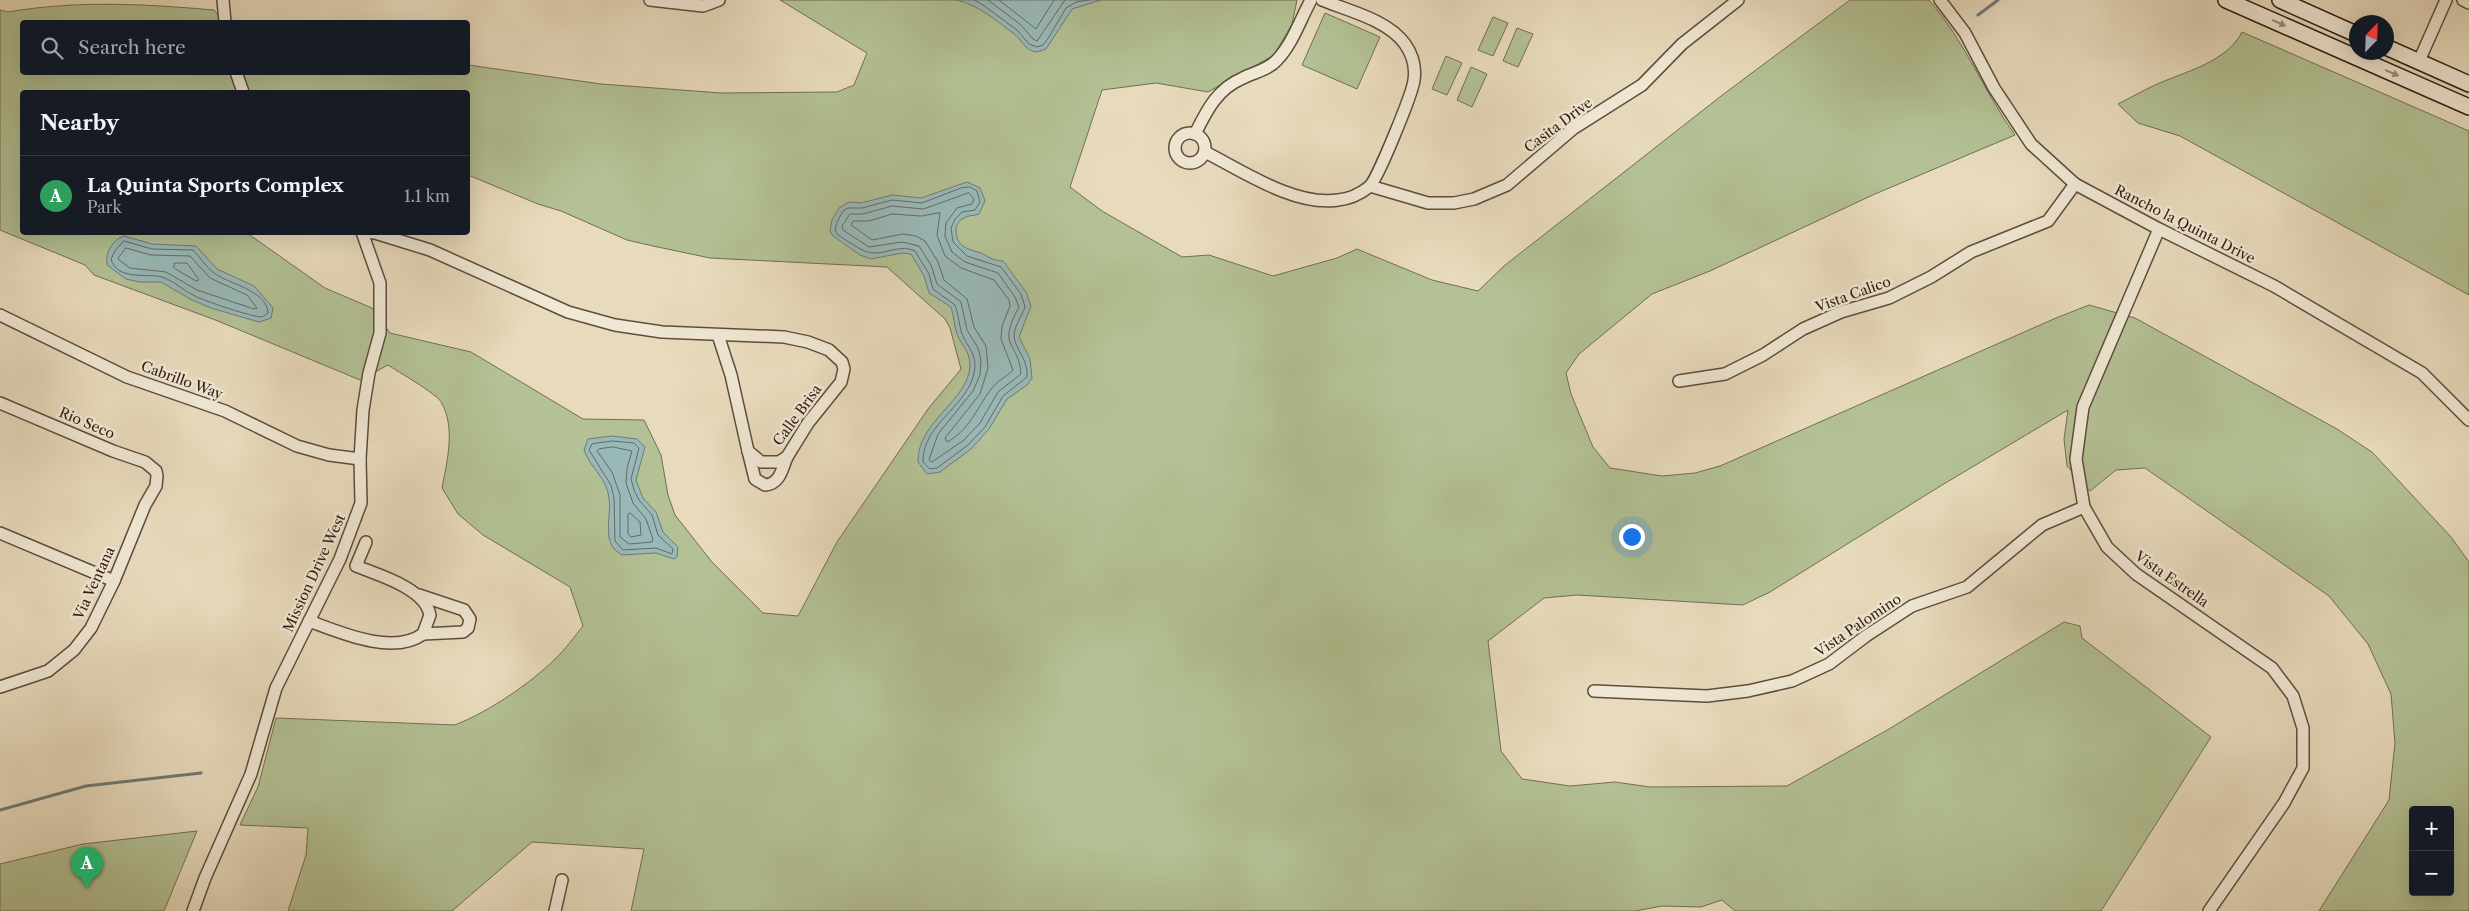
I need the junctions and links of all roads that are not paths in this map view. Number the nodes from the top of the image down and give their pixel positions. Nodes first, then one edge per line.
1 (223, 0) edge
2 (650, 0) edge
3 (719, 0) edge
4 (1311, 0) edge
5 (1322, 0) edge
6 (1738, 0) edge
7 (1940, 0) edge
8 (2226, 0) edge
9 (2280, 0) edge
10 (2446, 0) edge
11 (2463, 0) edge
12 (2469, 3) edge
13 (225, 20) edge
14 (2349, 31) edge
15 (2394, 50) edge
16 (2419, 61) junction
17 (237, 75) edge
18 (2411, 81) junction
19 (2469, 84) edge
20 (242, 90) edge
21 (2469, 106) edge
22 (1195, 134) junction
23 (1204, 152) junction
24 (2075, 184) junction
25 (1370, 186) junction
26 (2159, 229) junction
27 (365, 235) edge
28 (382, 235) edge
29 (0, 315) edge
30 (718, 335) junction
31 (1679, 381) dead end
32 (0, 403) edge
33 (2469, 420) edge
34 (748, 451) junction
35 (787, 457) junction
36 (360, 459) junction
37 (157, 476) joint
38 (2084, 507) junction
39 (0, 532) edge
40 (366, 542) dead end
41 (114, 581) junction
42 (413, 592) junction
43 (309, 621) junction
44 (423, 634) junction
45 (0, 687) edge
46 (1594, 691) dead end
47 (562, 880) dead end
48 (193, 911) edge
49 (556, 911) edge
50 (2209, 911) edge

1 - 13 street
2 - 3 street
4 - 22 street
5 - 25 street
6 - 25 street, Casita Drive
7 - 24 street, Rancho la Quinta Drive
8 -> 18 main road
9 - 14 main road
10 - 16 street
11 - 12 street
15 - 16 main road
16 - 18 main road
16 - 19 main road
17 - 20 street
18 - 21 main road
22 - 23 street
22 - 23 street
23 - 25 street
24 - 26 street, Rancho la Quinta Drive
24 - 31 street, Vista Calico
26 - 33 street, Rancho la Quinta Drive
26 - 38 street, Vista Estrella
27 - 36 street, Mission Drive West
28 - 30 street, Calle Brisa
29 - 36 street, Cabrillo Way
30 - 34 street
30 - 35 street, Calle Brisa
32 - 37 street, Rio Seco
34 - 35 street, Calle Brisa
34 - 35 street
36 - 43 street, Mission Drive West
37 - 41 street, Via Ventana
38 - 46 street, Vista Palomino
38 - 50 street, Vista Estrella
39 - 41 street
40 - 42 street
41 - 45 street, Via Ventana
42 - 44 street
42 - 44 street
43 - 44 street
43 - 48 street, Mission Drive West
47 - 49 street

